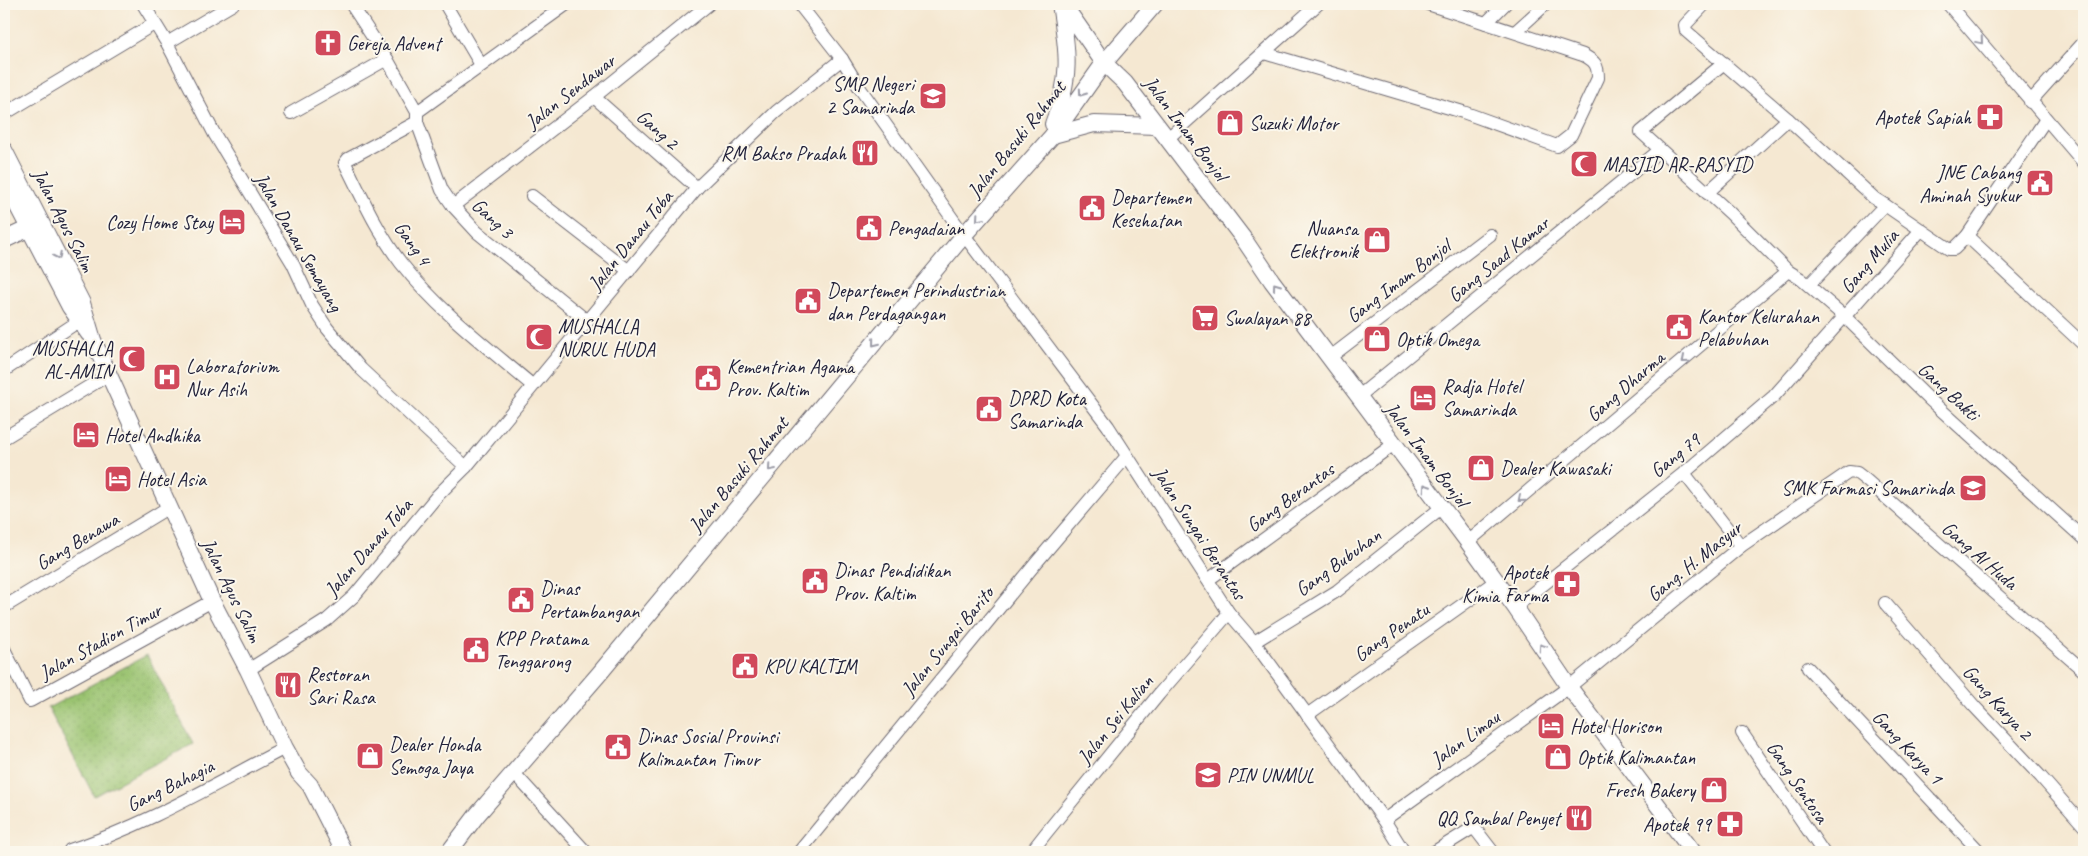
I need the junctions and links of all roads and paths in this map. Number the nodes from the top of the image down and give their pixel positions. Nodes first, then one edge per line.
1 (143, 4) edge
2 (233, 4) edge
3 (351, 4) edge
4 (445, 4) edge
5 (567, 4) edge
6 (709, 4) edge
7 (799, 4) edge
8 (1062, 4) edge
9 (1155, 4) edge
10 (1318, 4) edge
11 (1428, 4) edge
12 (1505, 4) edge
13 (1546, 4) edge
14 (1705, 4) edge
15 (1948, 4) edge
16 (1486, 23) junction
17 (154, 24) junction
18 (1515, 32) junction
19 (2084, 42) edge
20 (167, 43) junction
21 (1264, 53) junction
22 (387, 59) junction
23 (842, 59) junction
24 (1104, 63) junction
25 (1724, 63) junction
26 (481, 65) junction
27 (594, 97) junction
28 (2030, 102) junction
29 (291, 113) dead end
30 (4, 114) edge
31 (417, 117) junction
32 (1788, 119) junction
33 (2046, 119) junction
34 (1157, 126) junction
35 (1050, 138) junction
36 (1167, 139) junction
37 (4, 150) edge
38 (1660, 150) junction
39 (2084, 163) edge
40 (4, 180) edge
41 (697, 188) junction
42 (1707, 193) junction
43 (532, 196) dead end
44 (17, 205) edge
45 (1885, 205) junction
46 (453, 206) junction
47 (35, 226) junction
48 (1921, 230) junction
49 (964, 235) junction
50 (1490, 235) dead end
51 (1967, 236) junction
52 (4, 240) edge
53 (629, 271) junction
54 (1788, 271) junction
55 (1810, 285) junction
56 (1845, 317) junction
57 (79, 321) junction
58 (587, 321) junction
59 (93, 340) junction
60 (2084, 345) edge
61 (1329, 358) junction
62 (8, 368) dead end
63 (108, 375) junction
64 (532, 385) junction
65 (1358, 397) junction
66 (4, 438) edge
67 (1394, 444) junction
68 (1127, 456) junction
69 (466, 467) junction
70 (1684, 472) junction
71 (1849, 472) joint
72 (169, 507) junction
73 (1441, 508) junction
74 (2084, 539) edge
75 (1468, 542) junction
76 (1741, 546) junction
77 (1208, 580) junction
78 (1496, 581) junction
79 (212, 601) junction
80 (1884, 603) dead end
81 (4, 607) edge
82 (1515, 607) junction
83 (1229, 613) junction
84 (1254, 642) junction
85 (4, 649) edge
86 (1808, 668) dead end
87 (248, 670) junction
88 (2084, 670) edge
89 (1569, 687) junction
90 (1307, 715) junction
91 (1742, 733) dead end
92 (285, 748) junction
93 (513, 772) junction
94 (299, 773) junction
95 (477, 815) junction
96 (1384, 820) junction
97 (2084, 826) edge
98 (806, 849) edge
99 (70, 850) dead end
100 (332, 852) edge
101 (344, 852) edge
102 (436, 852) edge
103 (449, 852) edge
104 (586, 852) edge
105 (1034, 852) edge
106 (1404, 852) edge
107 (1434, 852) edge
108 (1493, 852) edge
109 (1693, 852) edge
110 (1823, 852) edge
111 (1980, 852) edge

1 - 17 street, Jalan Danau Semayang
2 - 20 street
3 - 22 street, Gang 3
4 - 26 street
5 - 26 street
6 - 27 street, Jalan Sendawar
7 - 23 street
8 - 24 street
8 - 35 street
9 - 24 street, Jalan Basuki Rahmat
10 - 21 street
11 - 16 street
12 - 16 street
13 - 18 street
14 - 25 street
15 -> 28 street
16 - 18 street
17 - 20 street, Jalan Danau Semayang
17 - 30 street
18 - 21 street
19 - 28 street
20 - 69 street, Jalan Danau Semayang
21 - 36 street
22 - 29 street
22 - 31 street, Gang 3
23 - 41 street, Jalan Danau Toba
23 - 49 street
24 - 34 street, Jalan Imam Bonjol
24 -> 35 street, Jalan Basuki Rahmat
25 - 32 street
25 - 38 street
26 - 31 street
27 - 41 street, Gang 2
27 - 46 street, Jalan Sendawar
28 - 33 street
31 - 46 street, Gang 3
31 - 64 street, Gang 4
32 - 42 street
32 - 45 street
33 - 39 street
33 - 51 street
34 - 35 street
34 - 36 street, Jalan Imam Bonjol
35 -> 49 street, Jalan Basuki Rahmat
61 -> 36 street, Jalan Imam Bonjol
37 - 44 street, Jalan Agus Salim
38 - 42 street
38 - 65 street, Gang Saad Kamar
40 - 44 street, Jalan Agus Salim
41 - 53 street, Jalan Danau Toba
42 - 54 street
43 - 53 street
44 - 47 street, Jalan Agus Salim
45 - 48 street
45 - 55 street
46 - 58 street, Gang 3
47 - 52 street
47 - 57 street, Jalan Agus Salim
47 -> 59 street, Jalan Agus Salim
48 - 51 street
48 - 56 street, Gang Mulia
49 - 68 street, Jalan Sungai Berantas
49 -> 93 street, Jalan Basuki Rahmat
50 - 61 street, Gang Imam Bonjol
51 - 60 street
53 - 58 street, Jalan Danau Toba
54 - 55 street, Gang Bakti
54 -> 75 street, Gang Dharma
55 - 56 street, Gang Bakti
56 - 70 street, Gang 79
56 - 74 street, Gang Bakti
57 - 59 street, Jalan Agus Salim
57 - 62 street
58 - 64 street, Jalan Danau Toba
59 - 63 street, Jalan Agus Salim
61 - 65 street, Jalan Imam Bonjol
63 - 66 street
63 - 72 street, Jalan Agus Salim
64 - 69 street, Jalan Danau Toba
65 - 67 street, Jalan Imam Bonjol
73 -> 67 street, Jalan Imam Bonjol
67 - 77 street, Gang Berantas
68 - 77 street, Jalan Sungai Berantas
68 - 98 street, Jalan Sungai Barito
69 - 87 street, Jalan Danau Toba
70 - 76 street
70 - 82 street, Gang 79
71 - 76 street, Gang. H. Masyur
71 - 88 street, Gang Al Huda
72 - 79 street, Jalan Agus Salim
72 - 81 street, Gang Benawa
73 - 75 street, Jalan Imam Bonjol
73 - 84 street, Gang Bubuhan
75 - 78 street, Jalan Imam Bonjol
76 - 89 street, Gang. H. Masyur
77 - 83 street, Jalan Sungai Berantas
78 - 82 street, Jalan Imam Bonjol
78 - 90 street, Gang Penatu
79 - 85 street, Jalan Stadion Timur
79 - 87 street, Jalan Agus Salim
80 - 97 street, Gang Karya 2
89 -> 82 street, Jalan Imam Bonjol
83 - 84 street, Jalan Sungai Berantas
83 - 105 street, Jalan Sei Kalian
84 - 90 street, Jalan Sungai Berantas
86 - 111 street, Gang Karya 1
87 - 92 street, Jalan Agus Salim
89 - 96 street, Jalan Limau
89 - 109 street, Jalan Imam Bonjol
90 - 96 street, Jalan Sungai Berantas
91 - 110 street, Gang Sentosa
92 - 94 street, Jalan Agus Salim
92 - 99 street, Gang Bahagia
93 - 95 street, Jalan Basuki Rahmat
93 - 104 street
94 - 100 street
94 - 101 street, Jalan Agus Salim
95 - 102 street, Jalan Basuki Rahmat
95 - 103 street, Jalan Basuki Rahmat
96 - 106 street, Jalan Sungai Berantas
107 - 108 street

